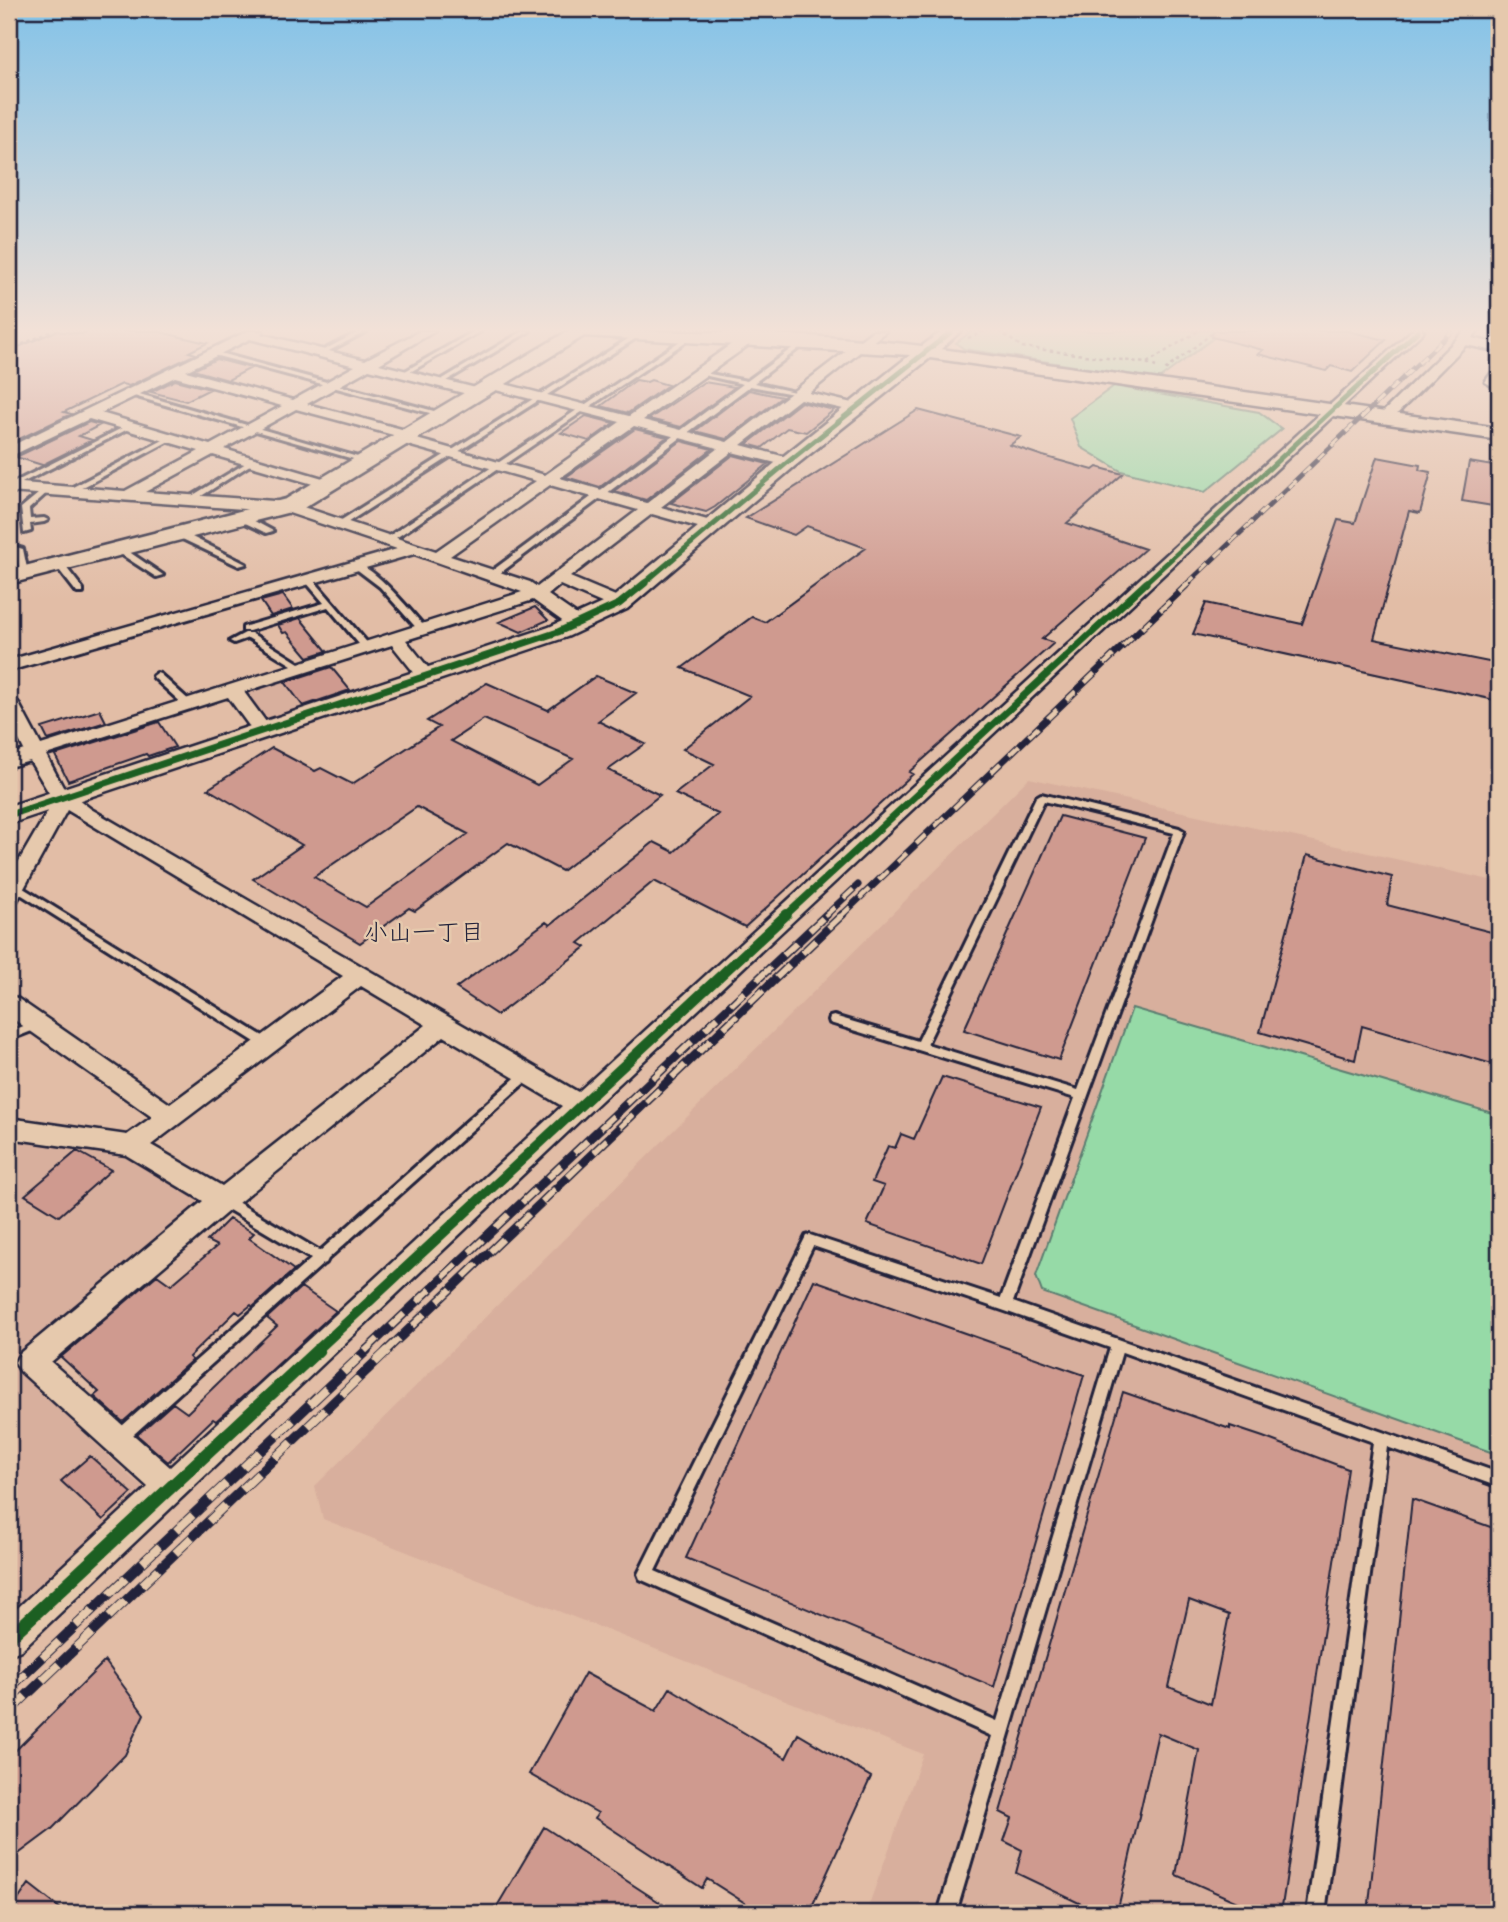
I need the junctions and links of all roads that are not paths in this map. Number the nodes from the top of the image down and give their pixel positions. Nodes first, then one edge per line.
1 (74, 421) edge
2 (111, 421) edge
3 (227, 421) edge
4 (265, 421) edge
5 (348, 421) edge
6 (433, 421) edge
7 (502, 421) edge
8 (566, 421) edge
9 (632, 421) joint
10 (699, 421) edge
11 (763, 421) edge
12 (840, 421) edge
13 (1319, 421) edge
14 (1403, 421) edge
15 (130, 426) junction
16 (252, 428) junction
17 (681, 434) junction
18 (1499, 435) edge
19 (405, 437) junction
20 (171, 438) junction
21 (729, 447) junction
22 (211, 450) junction
23 (9, 453) edge
24 (451, 453) junction
25 (366, 461) junction
26 (251, 462) junction
27 (788, 462) junction
28 (498, 466) junction
29 (549, 480) junction
30 (328, 484) junction
31 (9, 487) edge
32 (46, 490) junction
33 (67, 492) junction
34 (600, 494) junction
35 (127, 496) junction
36 (189, 500) junction
37 (288, 507) junction
38 (650, 509) junction
39 (242, 518) junction
40 (44, 520) dead end
41 (339, 524) junction
42 (712, 526) junction
43 (269, 531) dead end
44 (180, 534) junction
45 (387, 540) junction
46 (19, 549) dead end
47 (119, 549) junction
48 (415, 549) junction
49 (438, 557) junction
50 (59, 564) junction
51 (242, 564) dead end
52 (358, 566) junction
53 (16, 575) edge
54 (159, 575) dead end
55 (492, 575) junction
56 (560, 579) junction
57 (309, 580) junction
58 (80, 591) dead end
59 (536, 594) junction
60 (328, 604) junction
61 (620, 604) junction
62 (578, 624) junction
63 (246, 629) dead end
64 (423, 630) junction
65 (396, 639) junction
66 (234, 641) dead end
67 (367, 648) junction
68 (9, 666) edge
69 (303, 668) junction
70 (157, 676) dead end
71 (426, 676) junction
72 (233, 691) junction
73 (9, 702) edge
74 (189, 705) junction
75 (262, 730) junction
76 (35, 753) junction
77 (9, 761) edge
78 (62, 797) junction
79 (9, 815) edge
80 (11, 890) edge
81 (360, 975) junction
82 (9, 1004) edge
83 (834, 1020) dead end
84 (38, 1024) junction
85 (443, 1024) junction
86 (9, 1036) edge
87 (267, 1044) junction
88 (921, 1046) junction
89 (527, 1074) junction
90 (1081, 1095) junction
91 (580, 1105) junction
92 (170, 1117) junction
93 (9, 1128) edge
94 (131, 1146) junction
95 (223, 1200) junction
96 (322, 1259) junction
97 (1006, 1305) junction
98 (1118, 1345) junction
99 (1381, 1437) junction
100 (117, 1439) junction
101 (1499, 1480) edge
102 (170, 1487) junction
103 (9, 1638) edge
104 (1002, 1732) junction
105 (947, 1913) edge
106 (1317, 1913) edge

1 - 23 street
2 - 15 street
3 - 16 lane
4 - 16 street
5 - 19 street
6 - 19 street
7 - 24 lane
8 - 28 lane
9 - 17 street
9 - 29 street
10 - 17 lane
11 - 21 street
12 - 27 street
13 - 91 street
14 - 18 street
15 - 20 street
15 - 31 lane
16 - 22 street
16 - 25 lane
17 - 21 street
17 - 34 lane
19 - 24 street
19 - 25 street
20 - 22 street
20 - 33 lane
21 - 27 street
21 - 38 street
22 - 26 street
22 - 35 street
24 - 28 street
24 - 41 lane
25 - 30 street
26 - 30 street
26 - 36 lane
27 - 42 street
28 - 29 street
28 - 45 lane
29 - 34 street
29 - 49 street
30 - 37 street
31 - 32 street
32 - 33 street
32 - 40 lane
33 - 35 street
34 - 38 street
34 - 55 lane
35 - 36 street
36 - 37 street
37 - 39 street
37 - 41 street
38 - 42 street
38 - 56 street
39 - 43 lane
39 - 44 street
41 - 45 street
42 - 61 street
44 - 47 street
44 - 51 lane
45 - 48 street
46 - 53 lane
47 - 50 street
47 - 54 lane
48 - 49 street
48 - 52 street
49 - 55 street
50 - 53 street
50 - 58 lane
52 - 57 street
52 - 64 lane
55 - 59 street
56 - 59 street
56 - 61 street
57 - 60 lane
57 - 68 street
59 - 62 street
59 - 64 street
60 - 63 lane
60 - 67 lane
61 - 62 street
62 - 71 street
64 - 65 street
65 - 67 street
65 - 71 street
66 - 69 lane
67 - 69 street
69 - 72 street
70 - 74 lane
71 - 75 street
72 - 74 street
72 - 75 street
73 - 76 street
74 - 76 street
75 - 78 street
76 - 77 street
76 - 78 street
78 - 79 street
78 - 80 street
78 - 81 street
80 - 87 lane
81 - 85 street
81 - 87 street
82 - 84 street
83 - 88 lane
84 - 86 lane
84 - 92 street
85 - 89 street
85 - 95 street
87 - 92 street
88 - 90 lane
88 - 90 lane
89 - 91 street
89 - 96 lane
90 - 97 lane
91 - 102 street
92 - 94 street
93 - 94 street
94 - 95 street
95 - 96 lane
95 - 100 street
96 - 100 lane
97 - 98 lane
97 - 104 lane
98 - 99 lane
98 - 104 lane
99 - 101 lane
99 - 106 lane
100 - 102 street
102 - 103 street
104 - 105 lane

